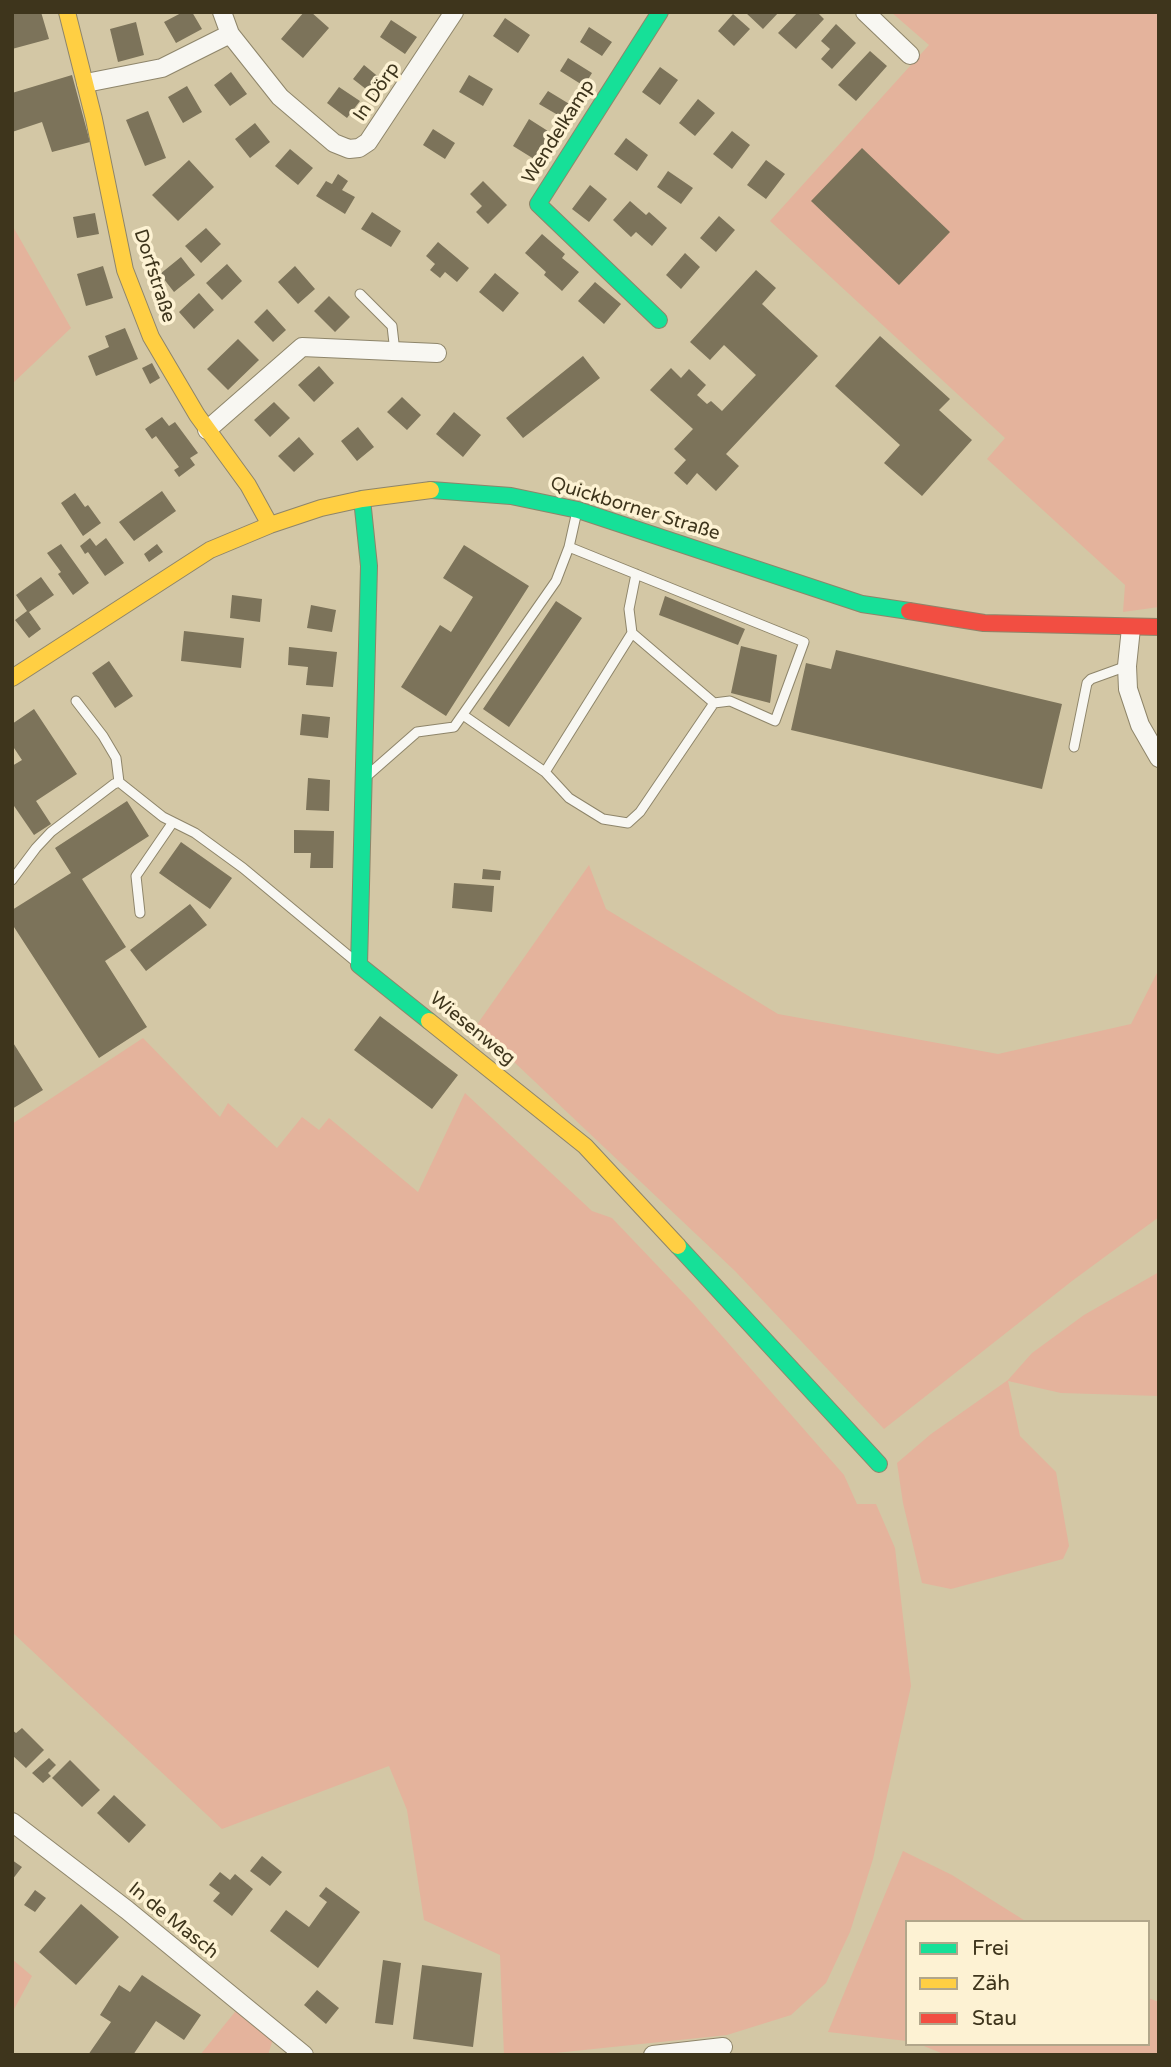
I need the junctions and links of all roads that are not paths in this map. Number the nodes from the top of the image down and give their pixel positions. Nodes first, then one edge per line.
1 (66, 12) edge
2 (222, 12) edge
3 (454, 12) edge
4 (660, 12) edge
5 (864, 12) edge
6 (230, 34) junction
7 (910, 55) dead end
8 (86, 83) junction
9 (360, 293) dead end
10 (659, 320) dead end
11 (396, 352) junction
12 (437, 353) dead end
13 (207, 430) junction
14 (362, 499) junction
15 (578, 510) junction
16 (270, 525) junction
17 (569, 547) junction
18 (636, 574) junction
19 (1131, 628) junction
20 (1159, 628) edge
21 (632, 633) junction
22 (1127, 666) junction
23 (12, 678) edge
24 (76, 701) dead end
25 (715, 703) junction
26 (463, 715) junction
27 (1074, 747) dead end
28 (1159, 758) edge
29 (545, 772) junction
30 (363, 779) junction
31 (119, 782) junction
32 (173, 822) junction
33 (12, 880) edge
34 (140, 913) dead end
35 (359, 965) junction
36 (879, 1464) dead end
37 (12, 1822) edge
38 (723, 2047) dead end
39 (304, 2055) edge
40 (653, 2055) edge

1 - 8 street, Dorfstraße
2 - 6 street, In Dörp
3 - 6 street, In Dörp
4 - 10 street, Wendelkamp
5 - 7 street
6 - 8 street
8 - 13 street, Dorfstraße
9 - 11 lane
11 - 12 street
11 - 13 street
13 - 16 street, Dorfstraße
14 - 15 street, Quickborner Straße
14 - 16 street, Quickborner Straße
14 - 30 street
15 - 17 lane
15 - 19 street, Quickborner Straße
16 - 23 street, Quickborner Straße
17 - 18 lane
17 - 26 lane
18 - 21 lane
18 - 25 lane
19 - 20 street, Quickborner Straße
19 - 22 street
21 - 25 lane
21 - 29 lane
22 - 27 lane
22 - 28 street
24 - 31 lane
25 - 29 lane
26 - 29 lane
26 - 30 lane
30 - 35 street
31 - 32 lane
31 - 33 lane
32 - 34 lane
32 - 35 lane
35 - 36 street, Wiesenweg
37 - 39 street, In de Masch
38 - 40 street

